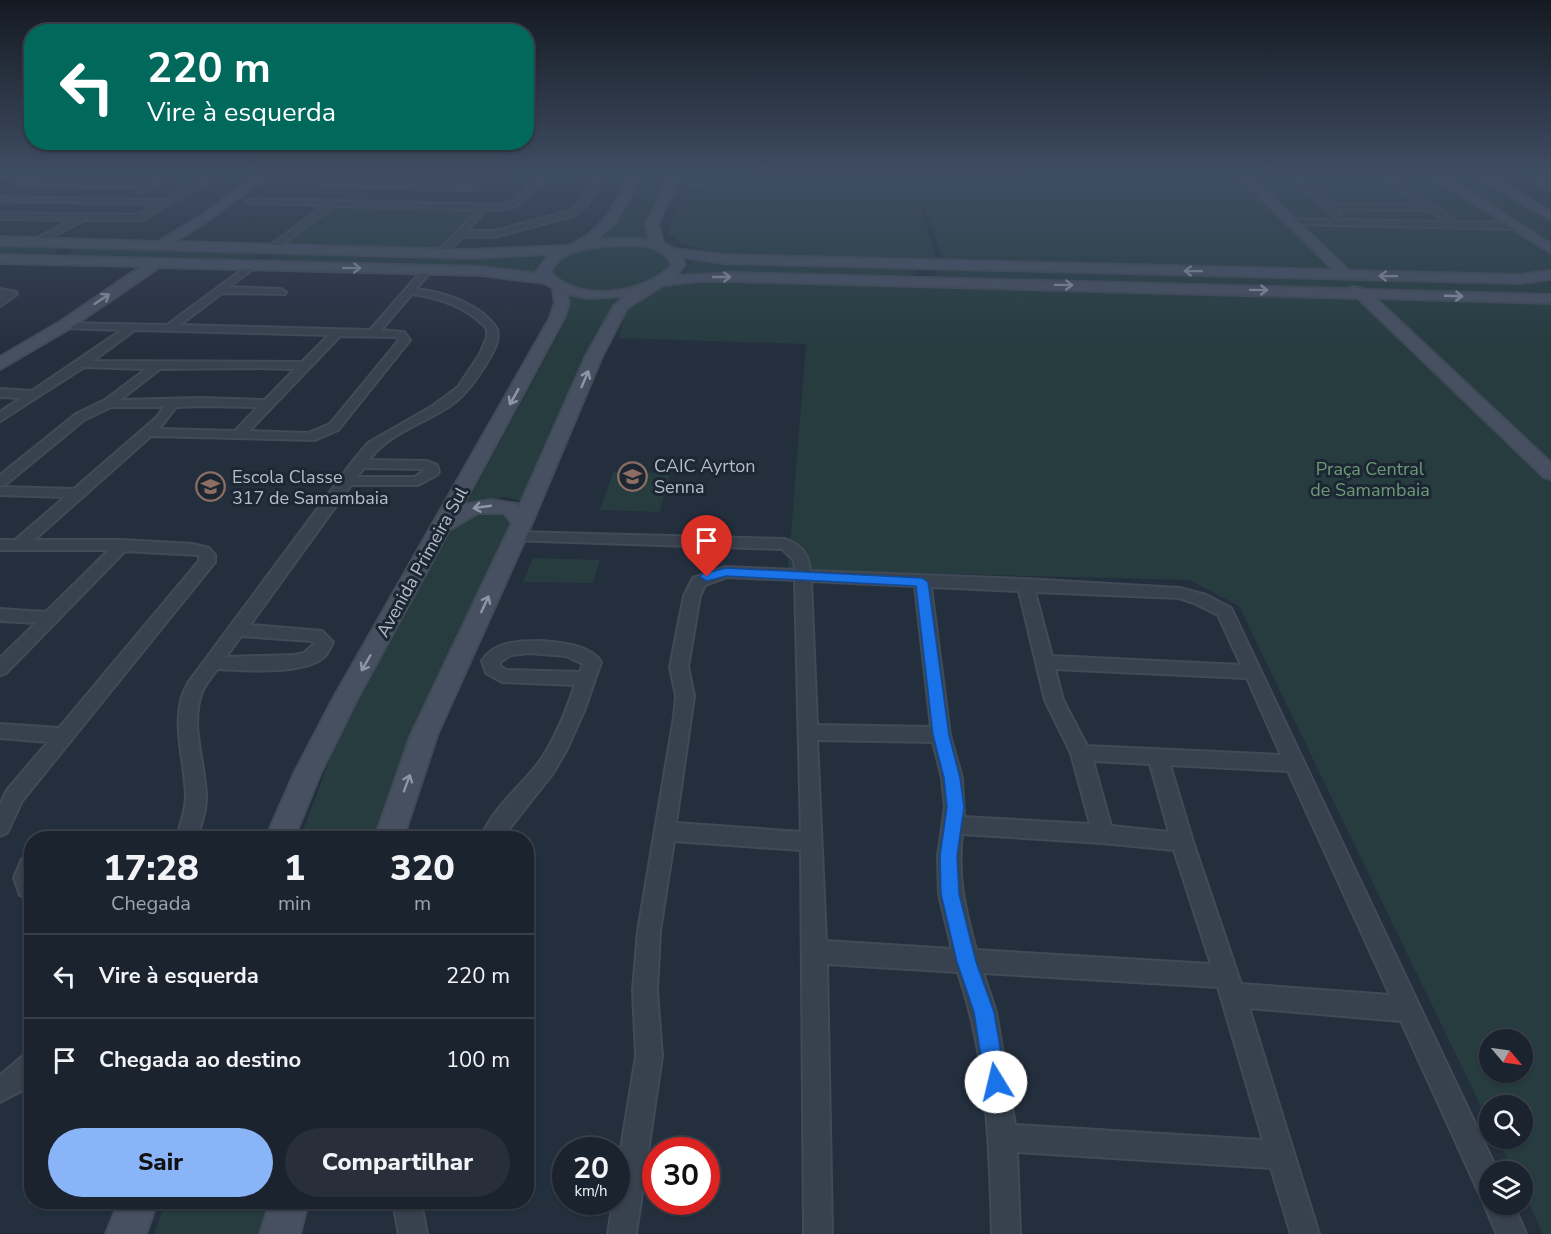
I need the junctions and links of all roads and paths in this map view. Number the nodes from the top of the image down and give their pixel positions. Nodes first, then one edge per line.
1 (55, 233) edge
2 (181, 233) edge
3 (204, 233) edge
4 (293, 233) edge
5 (499, 233) edge
6 (598, 233) edge
7 (653, 233) edge
8 (1304, 233) edge
9 (1526, 233) edge
10 (459, 234) joint
11 (0, 241) edge
12 (38, 242) junction
13 (89, 243) junction
14 (161, 245) junction
15 (184, 246) junction
16 (273, 248) junction
17 (573, 248) junction
18 (664, 249) junction
19 (1551, 249) edge
20 (445, 251) junction
21 (2, 260) edge
22 (56, 260) junction
23 (134, 262) junction
24 (156, 263) junction
25 (901, 264) junction
26 (251, 266) junction
27 (1074, 268) junction
28 (427, 270) junction
29 (1259, 273) junction
30 (1346, 275) junction
31 (1551, 275) edge
32 (910, 282) junction
33 (553, 283) junction
34 (975, 283) junction
35 (656, 284) junction
36 (220, 290) junction
37 (411, 291) junction
38 (0, 292) edge
39 (281, 292) dead end
40 (1361, 293) junction
41 (1551, 299) edge
42 (0, 303) edge
43 (62, 318) junction
44 (43, 321) dead end
45 (134, 326) junction
46 (171, 327) junction
47 (338, 332) junction
48 (373, 333) junction
49 (0, 348) edge
50 (0, 364) edge
51 (82, 364) junction
52 (305, 366) junction
53 (155, 367) junction
54 (0, 393) edge
55 (34, 395) junction
56 (109, 403) junction
57 (172, 404) junction
58 (269, 404) junction
59 (0, 417) edge
60 (148, 432) junction
61 (238, 435) junction
62 (358, 464) junction
63 (1551, 473) edge
64 (345, 481) junction
65 (0, 482) edge
66 (0, 491) edge
67 (77, 493) junction
68 (440, 528) junction
69 (519, 530) junction
70 (20, 544) junction
71 (0, 545) edge
72 (122, 545) junction
73 (804, 575) junction
74 (922, 582) junction
75 (1025, 584) junction
76 (0, 615) edge
77 (49, 618) junction
78 (237, 630) junction
79 (1043, 662) junction
80 (212, 663) junction
81 (0, 669) edge
82 (1253, 672) junction
83 (586, 680) junction
84 (0, 731) edge
85 (807, 732) junction
86 (941, 735) junction
87 (63, 736) junction
88 (1081, 753) junction
89 (1158, 757) junction
90 (1294, 763) junction
91 (954, 825) junction
92 (0, 827) edge
93 (189, 831) edge
94 (283, 831) edge
95 (391, 831) edge
96 (495, 831) edge
97 (665, 831) junction
98 (1102, 834) junction
99 (810, 842) junction
100 (1182, 842) junction
101 (815, 952) junction
102 (967, 962) junction
103 (1229, 985) junction
104 (1407, 1008) junction
105 (24, 1072) edge
106 (0, 1089) edge
107 (1003, 1138) junction
108 (1280, 1155) junction
109 (1479, 1162) edge
110 (135, 1209) edge
111 (287, 1209) edge
112 (407, 1209) edge
113 (1503, 1215) edge
114 (126, 1234) edge
115 (280, 1234) edge
116 (413, 1234) edge
117 (622, 1234) edge
118 (818, 1234) edge
119 (1006, 1234) edge
120 (1305, 1234) edge
121 (1512, 1234) edge

1 - 12 street
2 - 14 main road
3 - 15 main road
4 - 16 street
5 - 10 street
6 - 17 main road
7 - 18 main road
8 - 30 main road
9 - 19 main road
10 - 20 street
11 - 12 main road
12 - 13 main road
13 - 14 main road
13 - 22 main road
14 - 15 main road
15 - 16 main road
16 - 20 main road
16 - 26 main road
17 - 18 main road
17 - 20 main road
17 - 33 main road
18 - 25 main road
18 - 35 main road
21 - 22 main road
22 - 23 main road
23 - 24 main road
23 - 43 main road
24 - 26 main road
43 -> 24 main road
25 - 27 main road
25 - 32 main road
26 -> 28 main road
26 - 36 street
29 -> 27 main road
27 - 34 main road
28 - 33 main road
28 - 37 street
29 - 30 main road
29 - 40 main road
31 -> 30 main road
32 - 34 main road
35 -> 32 main road
33 - 35 main road
33 -> 68 main road, Avenida Primeira Sul
34 -> 40 main road
69 -> 35 main road
36 - 39 street
36 - 46 street
37 - 48 street
37 - 62 street
38 - 42 street
40 -> 41 main road
40 - 63 main road
43 - 45 street
43 - 50 main road
44 - 49 main road
45 - 46 street
45 - 51 street
46 - 47 street
47 - 48 street
47 - 52 street
48 - 61 street
51 - 53 street
51 - 55 street
52 - 53 street
52 - 58 street
53 - 56 street
54 - 55 street
55 - 59 street
56 - 57 street
56 - 65 street
57 - 58 street
57 - 60 street
58 - 61 street
60 - 61 street
60 - 67 street
62 - 64 street
62 - 64 street
64 - 78 street
66 - 67 street
67 - 70 street
69 -> 68 main road
68 -> 94 main road, Avenida Primeira Sul
69 - 73 street
95 -> 69 main road
70 - 71 street
70 - 72 street
72 - 77 street
72 - 87 street
73 - 74 street
73 - 85 street
73 - 97 street
74 - 75 street
74 - 86 street
75 - 79 street
75 - 82 street
76 - 77 street
77 - 81 street
78 - 80 street
78 - 80 street
79 - 82 street
79 - 88 street
80 - 93 street
82 - 90 street
83 - 83 street
83 - 96 street
84 - 87 street
85 - 86 street
85 - 99 street
86 - 91 street
87 - 92 street
88 - 89 street
88 - 98 street
89 - 90 street
89 - 100 street
90 - 104 street
91 - 98 street
91 - 102 street
97 - 99 street
97 - 117 street
98 - 100 street
99 - 101 street
100 - 103 street
101 - 102 street
101 - 118 street
102 - 103 street
102 - 107 street
103 - 104 street
103 - 108 street
104 - 109 street
105 - 106 street
107 - 108 street
107 - 119 street
108 - 120 street
110 - 114 main road
111 - 115 main road
112 - 116 street
113 - 121 street

